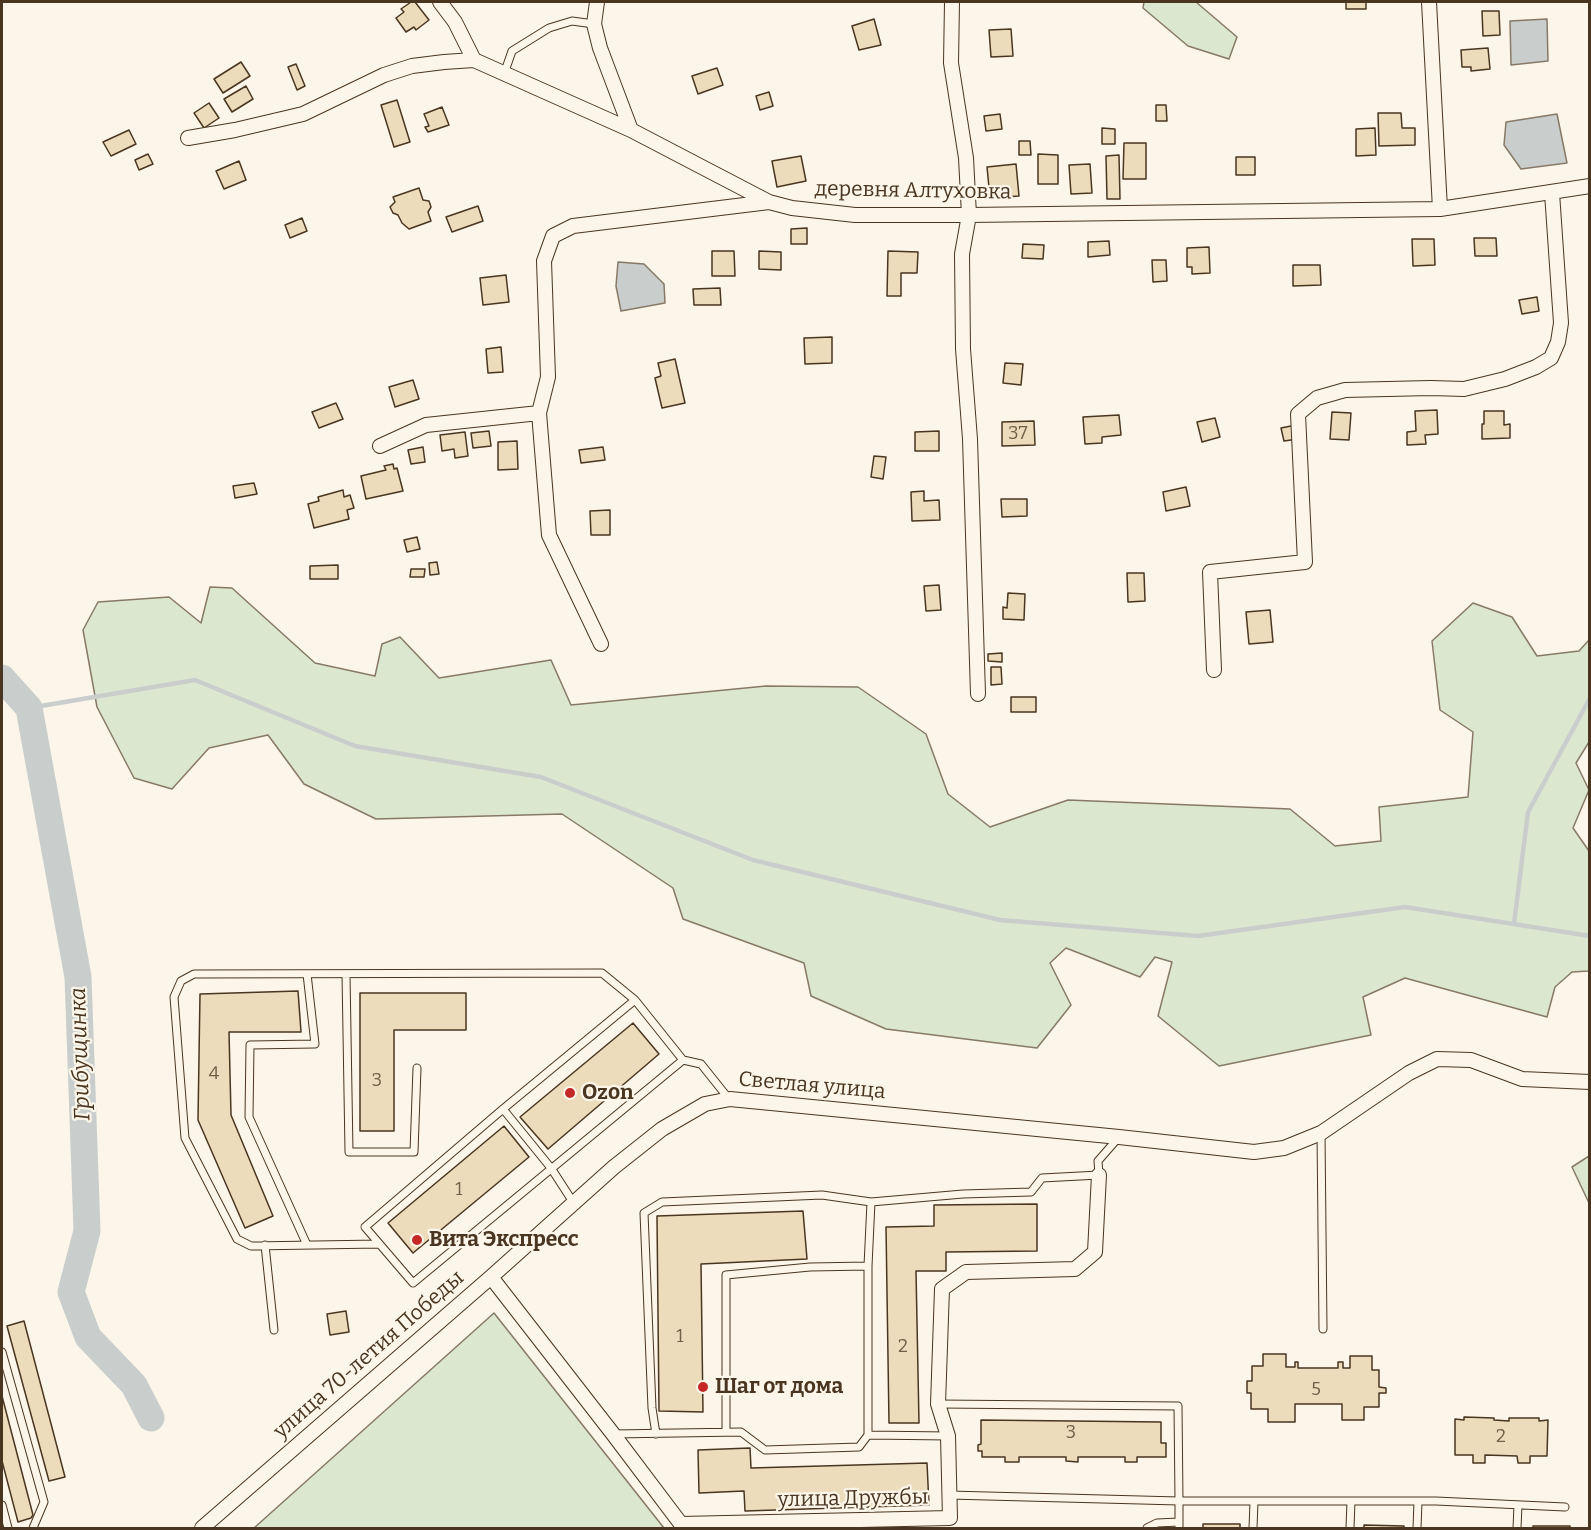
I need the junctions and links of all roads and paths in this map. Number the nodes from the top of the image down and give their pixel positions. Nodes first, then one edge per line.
1 (440, 2) edge
2 (597, 2) edge
3 (952, 2) edge
4 (1429, 2) edge
5 (594, 24) junction
6 (474, 60) junction
7 (504, 74) junction
8 (631, 130) junction
9 (188, 138) dead end
10 (1590, 186) edge
11 (1552, 193) junction
12 (769, 202) junction
13 (1440, 209) junction
14 (969, 215) junction
15 (538, 413) junction
16 (380, 446) dead end
17 (601, 644) dead end
18 (1214, 670) dead end
19 (978, 694) dead end
20 (307, 974) junction
21 (346, 974) junction
22 (635, 1000) junction
23 (683, 1060) junction
24 (417, 1068) dead end
25 (1590, 1082) edge
26 (730, 1099) junction
27 (503, 1109) junction
28 (1321, 1133) junction
29 (1119, 1137) junction
30 (551, 1168) junction
31 (1099, 1175) junction
32 (573, 1202) junction
33 (871, 1202) junction
34 (379, 1244) junction
35 (265, 1245) junction
36 (307, 1245) junction
37 (868, 1266) junction
38 (491, 1277) junction
39 (1323, 1329) dead end
40 (274, 1330) dead end
41 (2, 1352) edge
42 (938, 1404) junction
43 (726, 1432) junction
44 (613, 1434) junction
45 (656, 1434) junction
46 (868, 1435) junction
47 (948, 1436) junction
48 (949, 1495) junction
49 (1179, 1501) junction
50 (1350, 1501) junction
51 (1418, 1501) junction
52 (1254, 1502) junction
53 (1518, 1504) junction
54 (2, 1505) edge
55 (1565, 1506) dead end
56 (1179, 1525) edge
57 (682, 1526) edge
58 (8, 1528) edge
59 (33, 1528) edge
60 (202, 1528) edge
61 (1147, 1528) edge
62 (1253, 1528) edge
63 (1350, 1528) edge
64 (1417, 1528) edge
65 (1517, 1528) edge

1 - 6 street
2 - 5 street
3 - 14 street
4 - 13 street
5 - 7 lane
5 - 8 street
6 - 7 street
6 - 9 street
7 - 8 street
8 - 12 street
10 - 11 street, деревня Алтуховка
11 - 13 street, деревня Алтуховка
11 - 18 street
12 - 14 street, деревня Алтуховка
12 - 15 street, деревня Алтуховка
13 - 14 street, деревня Алтуховка
14 - 19 street
15 - 16 street
15 - 17 street, деревня Алтуховка
20 - 21 lane
20 - 35 lane
20 - 36 lane
21 - 22 lane
21 - 24 lane
22 - 23 lane
22 - 27 lane
23 - 26 lane
23 - 30 lane
25 - 28 street, Светлая улица
26 - 29 street, Светлая улица
26 - 32 street, Светлая улица
27 - 30 lane
27 - 34 lane
28 - 29 street, Светлая улица
28 - 39 lane
29 - 31 lane
30 - 32 lane
30 - 34 lane
31 - 33 lane
31 - 42 street, улица Дружбы
32 - 38 street, Светлая улица
33 - 37 lane
33 - 45 lane
34 - 36 lane
35 - 36 lane
35 - 40 lane
37 - 43 lane
37 - 46 lane
38 - 44 street, улица 70-летия Победы
38 - 60 street, улица 70-летия Победы
41 - 59 lane
42 - 47 street, улица Дружбы
42 - 49 lane
43 - 45 lane
43 - 46 lane
44 - 45 lane
44 - 57 street, улица 70-летия Победы
46 - 47 lane
47 - 48 street, улица Дружбы
48 - 49 lane
48 - 57 street, улица Дружбы
49 - 52 lane
49 - 56 lane
50 - 51 lane
50 - 52 lane
50 - 63 lane
51 - 53 lane
51 - 64 lane
52 - 62 lane
53 - 55 lane
53 - 65 lane
54 - 58 lane
56 - 61 lane

